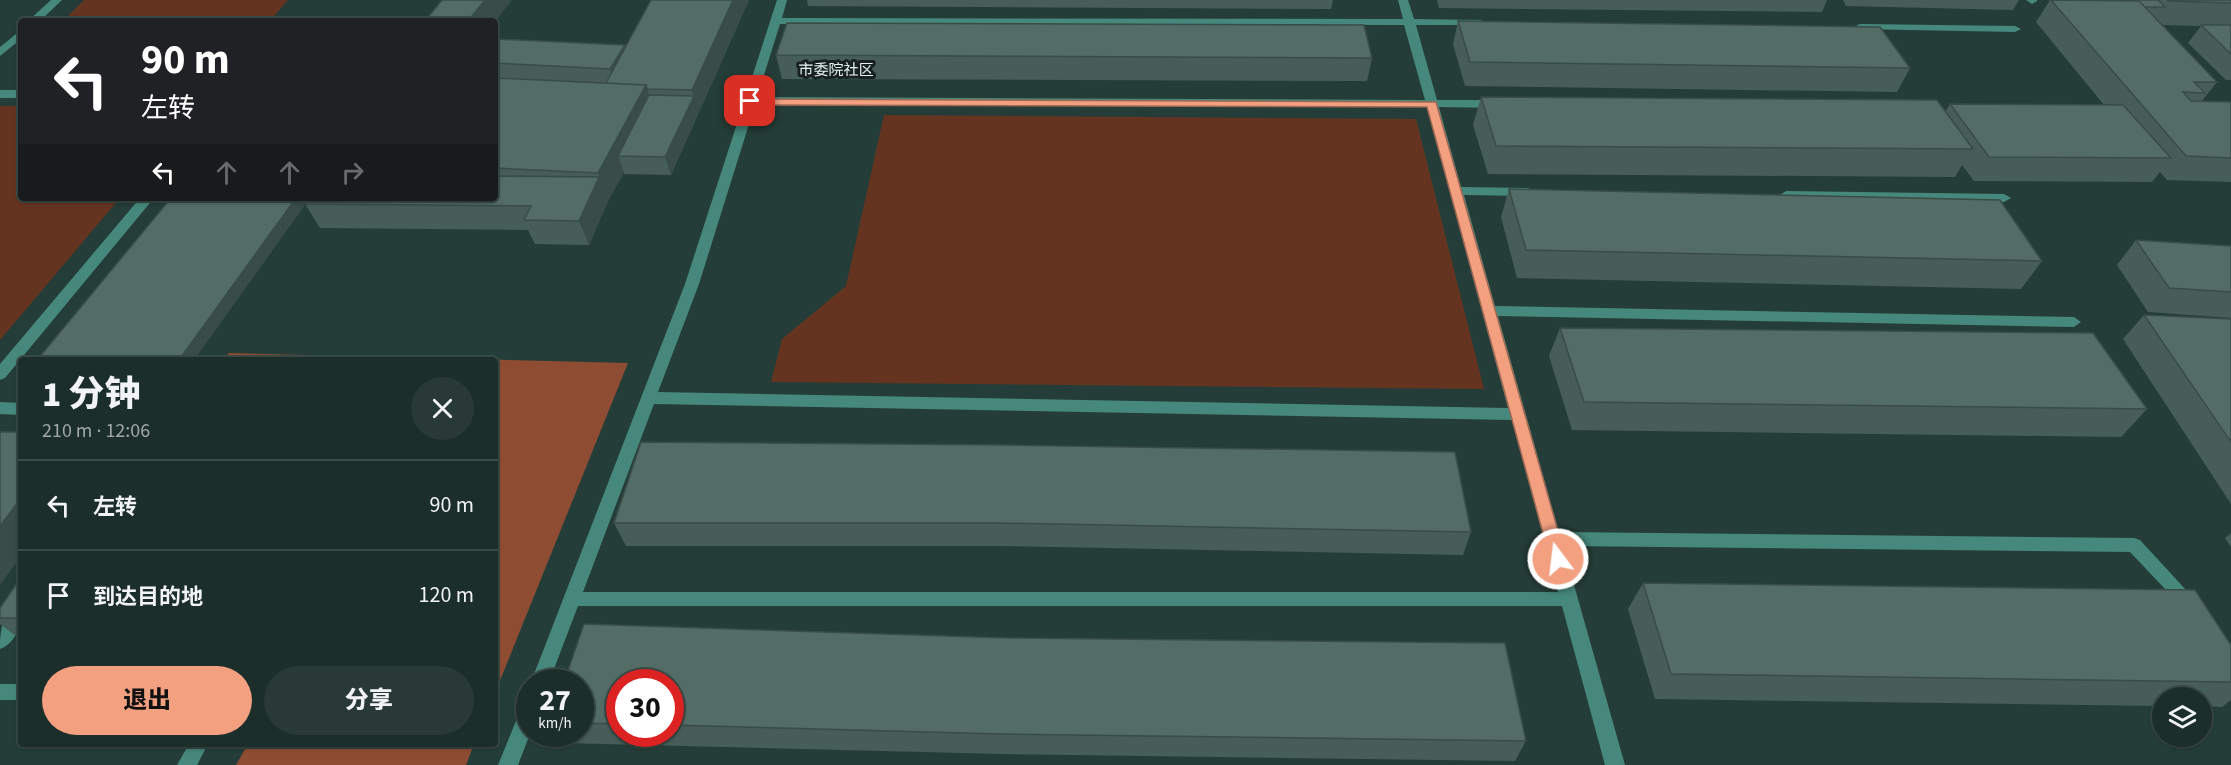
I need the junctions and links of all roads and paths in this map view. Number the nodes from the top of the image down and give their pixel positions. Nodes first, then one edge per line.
1 (57, 0) edge
2 (782, 0) edge
3 (1403, 0) edge
4 (37, 18) edge
5 (776, 21) junction
6 (1409, 22) junction
7 (1492, 23) edge
8 (1849, 27) edge
9 (2015, 29) dead end
10 (18, 36) edge
11 (0, 53) edge
12 (0, 94) edge
13 (18, 94) edge
14 (750, 101) junction
15 (1432, 104) junction
16 (1515, 104) edge
17 (1456, 191) junction
18 (1540, 192) edge
19 (1778, 195) edge
20 (2004, 198) dead end
21 (144, 201) edge
22 (1489, 311) junction
23 (2074, 322) dead end
24 (0, 374) edge
25 (648, 398) junction
26 (0, 408) edge
27 (18, 409) edge
28 (1518, 414) junction
29 (1552, 539) junction
30 (572, 598) junction
31 (1569, 598) junction
32 (18, 615) edge
33 (2205, 620) edge
34 (0, 641) edge
35 (545, 669) edge
36 (0, 692) edge
37 (18, 692) edge
38 (516, 745) edge
39 (196, 747) edge
40 (187, 765) edge
41 (508, 765) edge
42 (1615, 765) edge

1 - 4 street
2 - 5 street
3 - 6 street
5 - 6 street
5 - 14 street
6 - 7 street
6 - 15 street
8 - 9 street
10 - 11 street
12 - 13 street
14 - 15 street
14 - 25 street
15 - 16 street
15 - 17 street
17 - 18 street
17 - 22 street
19 - 20 street
21 - 24 street
22 - 23 street
22 - 28 street
25 - 28 street
25 - 30 street
26 - 27 street
28 - 29 street
29 - 31 street
29 - 33 street
30 - 31 street
30 - 35 street
31 - 42 street
32 - 34 street
36 - 37 street
38 - 41 street
39 - 40 street

